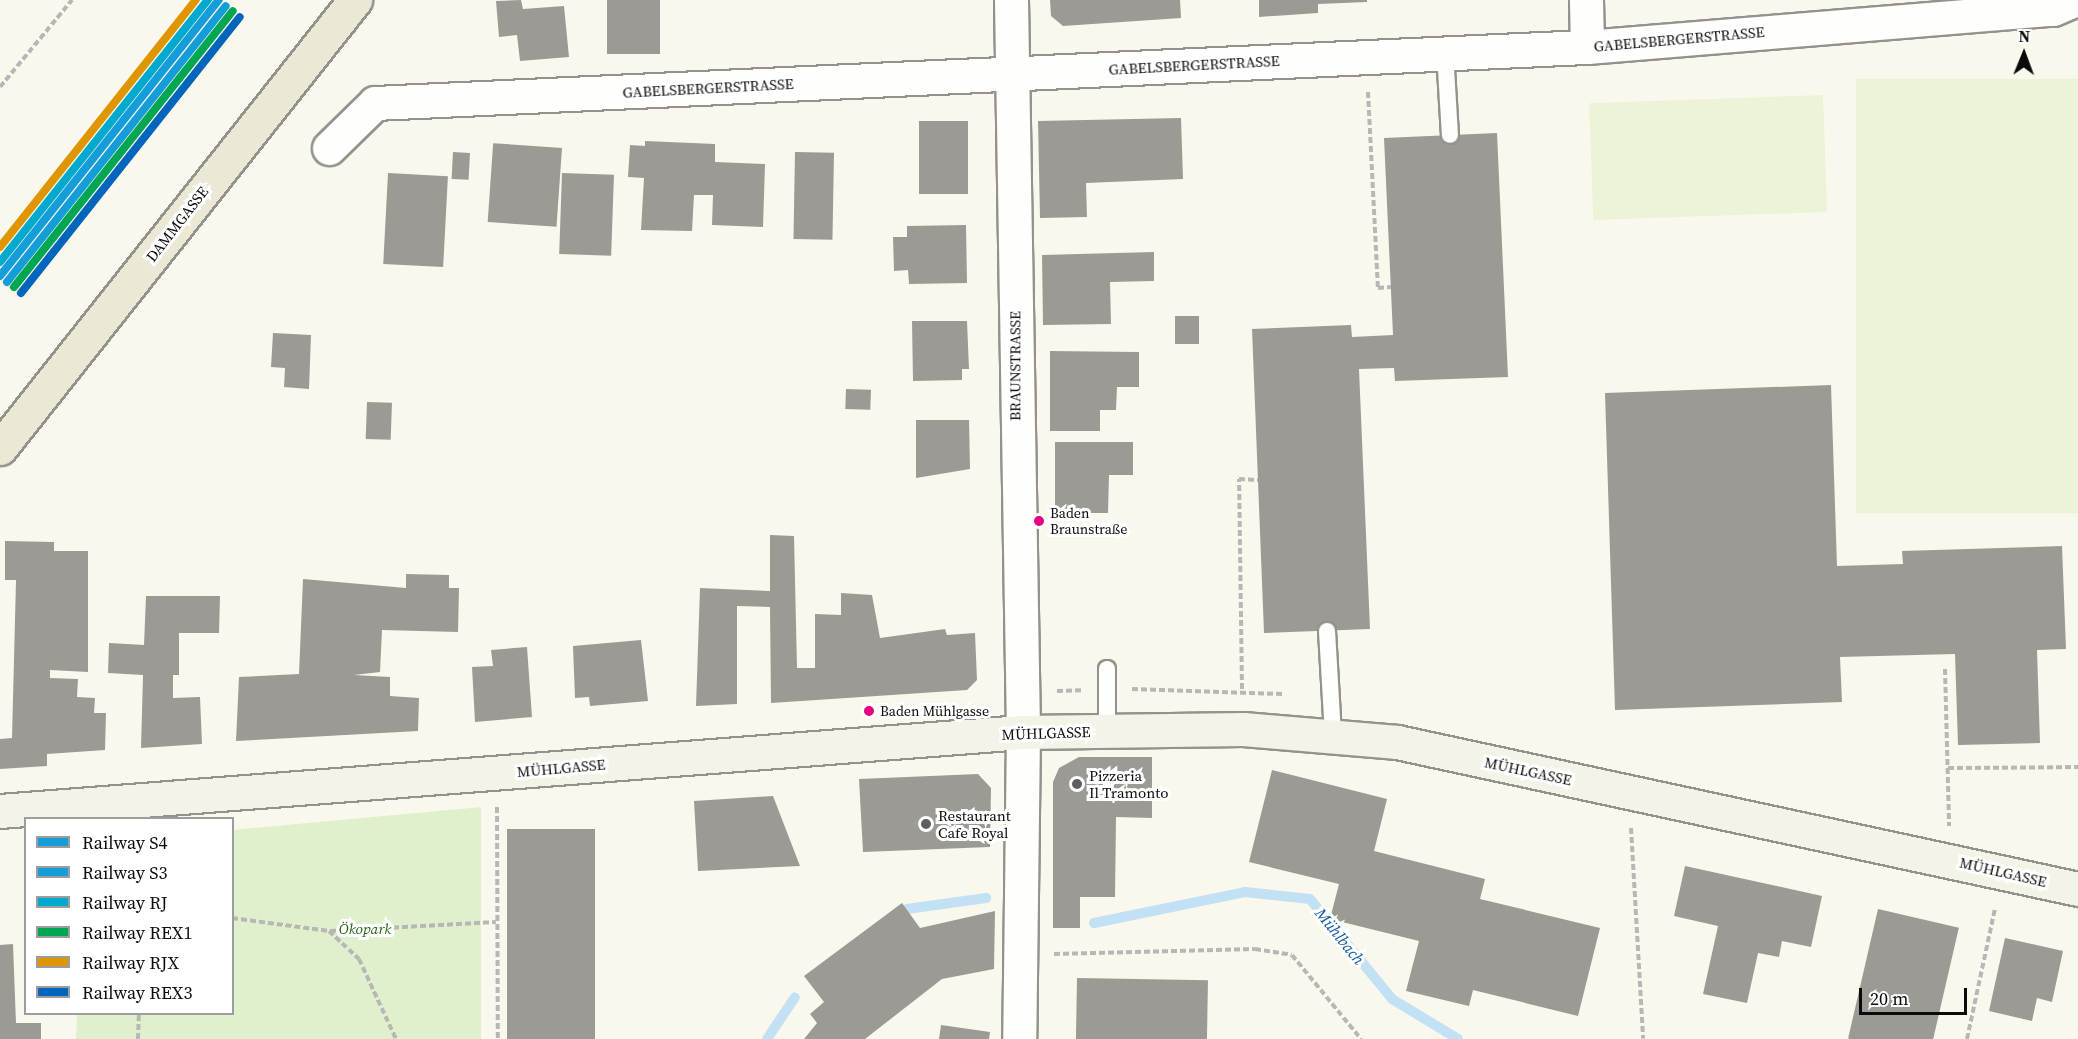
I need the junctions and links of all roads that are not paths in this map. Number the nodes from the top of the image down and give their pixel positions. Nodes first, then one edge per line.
1 (355, 0) edge
2 (1011, 0) edge
3 (1586, 0) edge
4 (2074, 0) edge
5 (1587, 47) junction
6 (1445, 52) junction
7 (1013, 75) junction
8 (1450, 135) dead end
9 (329, 148) dead end
10 (0, 448) edge
11 (1327, 631) dead end
12 (1107, 669) dead end
13 (1107, 731) junction
14 (1023, 732) junction
15 (1333, 735) junction
16 (0, 811) edge
17 (2078, 889) edge
18 (1019, 1039) edge

1 - 10 main road, DAMMGASSE
2 - 7 street, BRAUNSTRASSE
3 - 5 street
4 - 5 street, GABELSBERGERSTRASSE
5 - 6 street, GABELSBERGERSTRASSE
6 - 7 street, GABELSBERGERSTRASSE
6 - 8 lane
7 - 9 street, GABELSBERGERSTRASSE
7 - 14 street, BRAUNSTRASSE
11 - 15 lane
12 - 13 lane
13 - 14 street, MÜHLGASSE
13 - 15 street, MÜHLGASSE
14 - 16 street, MÜHLGASSE
14 - 18 street, BRAUNSTRASSE
15 - 17 street, MÜHLGASSE

